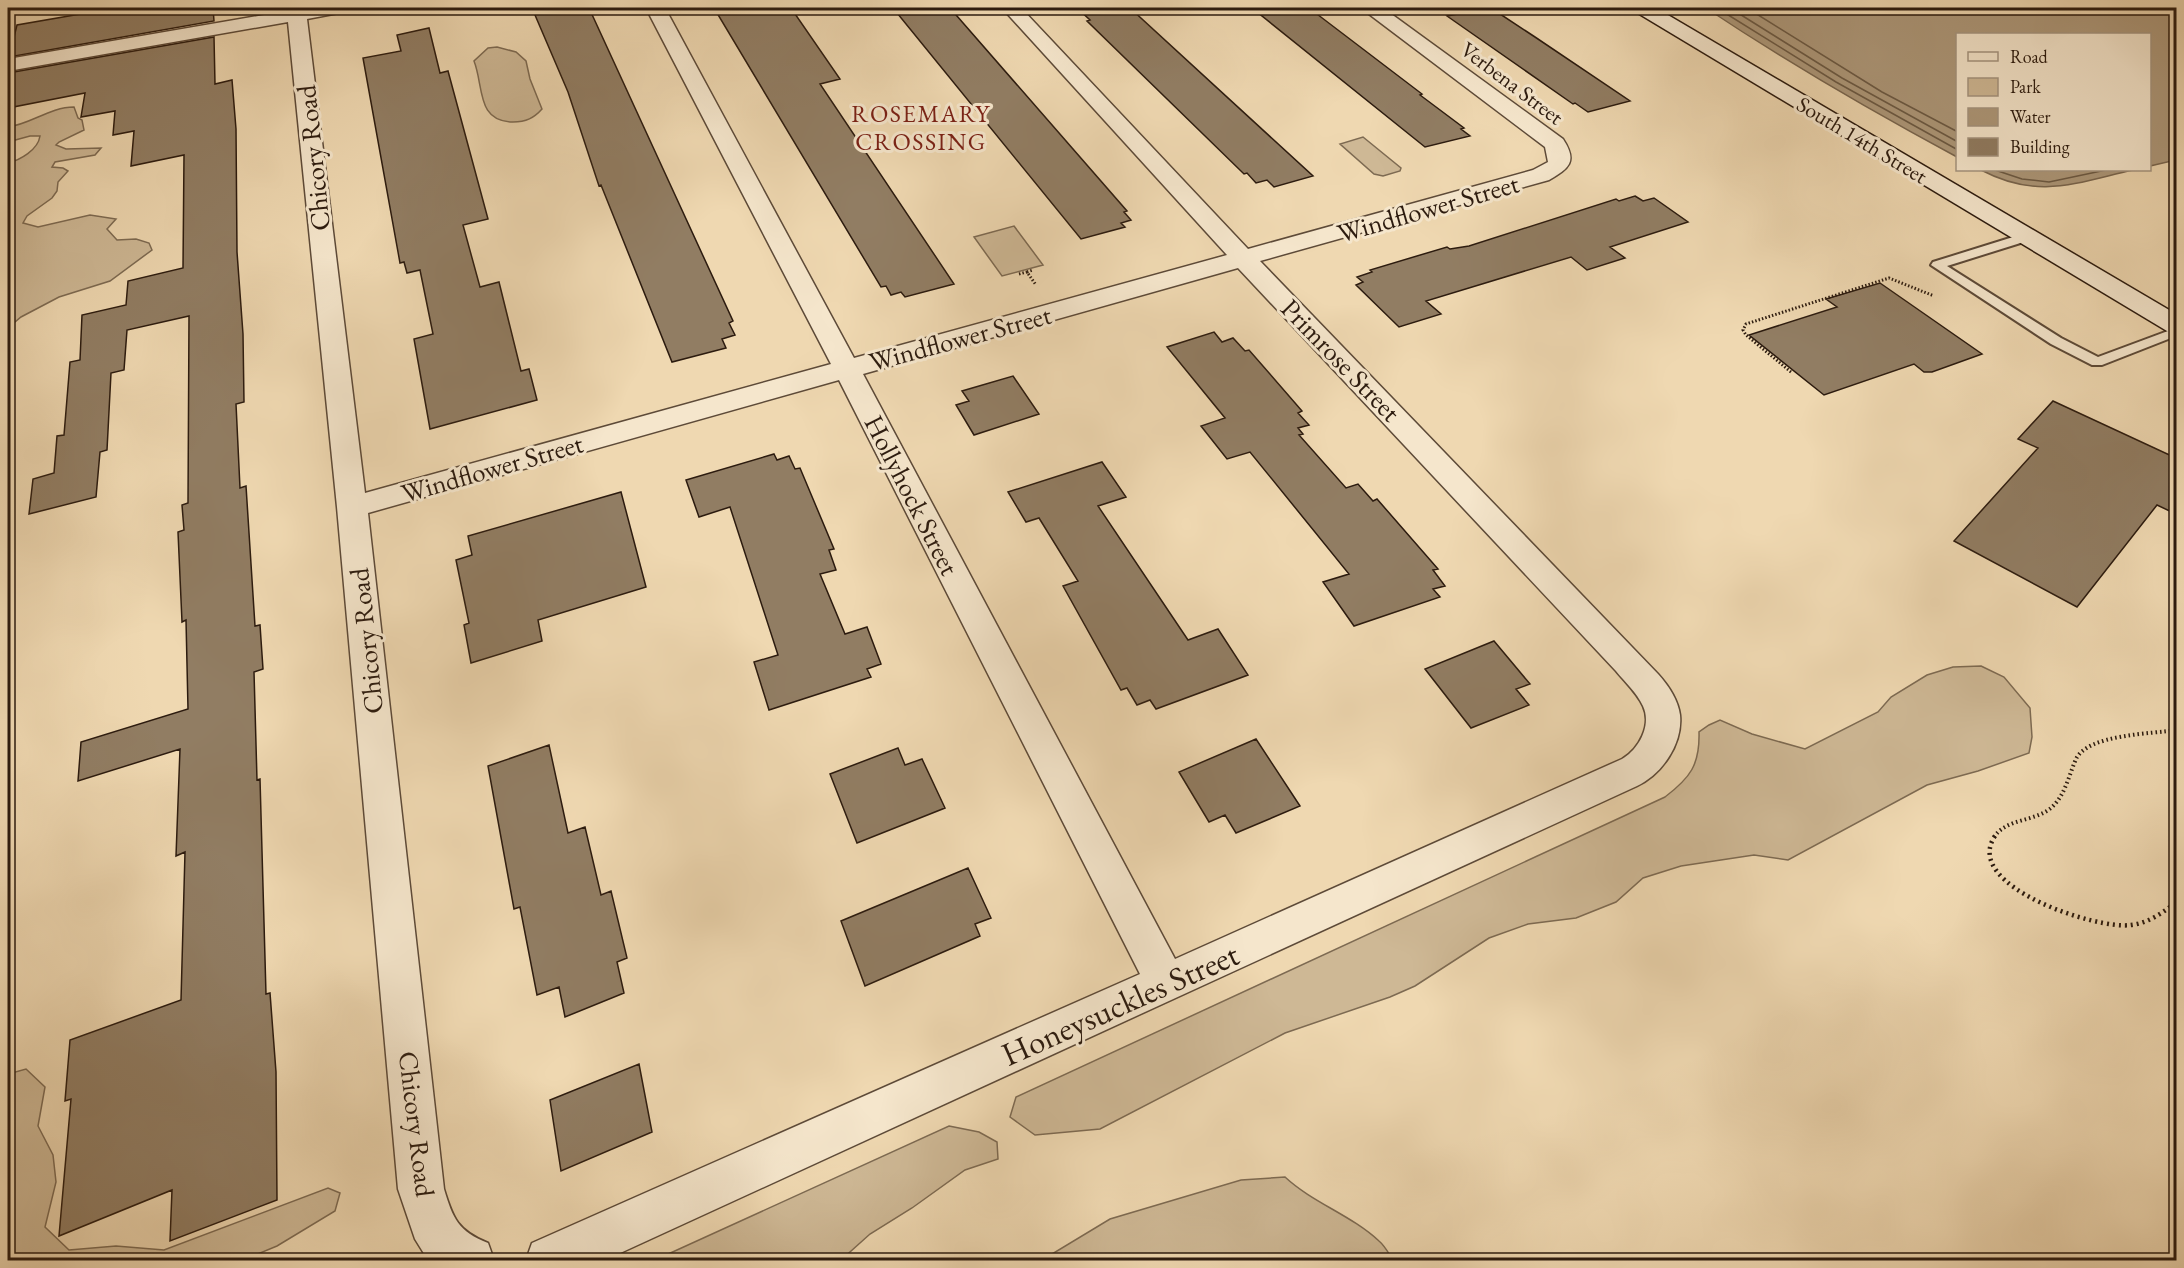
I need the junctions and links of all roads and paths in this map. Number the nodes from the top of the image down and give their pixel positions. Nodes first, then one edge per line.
1 (337, 8) edge
2 (655, 8) edge
3 (1011, 8) edge
4 (1371, 8) edge
5 (1642, 8) edge
6 (296, 11) edge
7 (8, 65) edge
8 (1560, 158) joint
9 (2026, 237) junction
10 (1245, 260) junction
11 (1033, 270) dead end
12 (1027, 272) junction
13 (1019, 274) dead end
14 (1040, 290) dead end
15 (1934, 296) dead end
16 (2176, 325) edge
17 (2176, 332) edge
18 (847, 369) junction
19 (1791, 372) dead end
20 (352, 507) junction
21 (1662, 717) joint
22 (2176, 730) edge
23 (2176, 902) edge
24 (1166, 983) junction
25 (468, 1260) edge
26 (549, 1260) edge

1 - 6 street
2 - 18 street, Hollyhock Street
3 - 10 street, Primrose Street
4 - 8 street, Verbena Street
5 - 9 street, South 14th Street
6 - 7 street
6 - 20 street, Chicory Road
8 - 10 street, Windflower Street
9 - 16 street, South 14th Street
9 - 17 lane
10 - 18 street, Windflower Street
10 - 21 street, Primrose Street
11 - 12 path
12 - 13 path
12 - 14 path
15 - 19 path
18 - 20 street, Windflower Street
18 - 24 street, Hollyhock Street
20 - 25 street, Chicory Road
21 - 24 street, Honeysuckles Street
22 - 23 path
24 - 26 street, Honeysuckles Street

